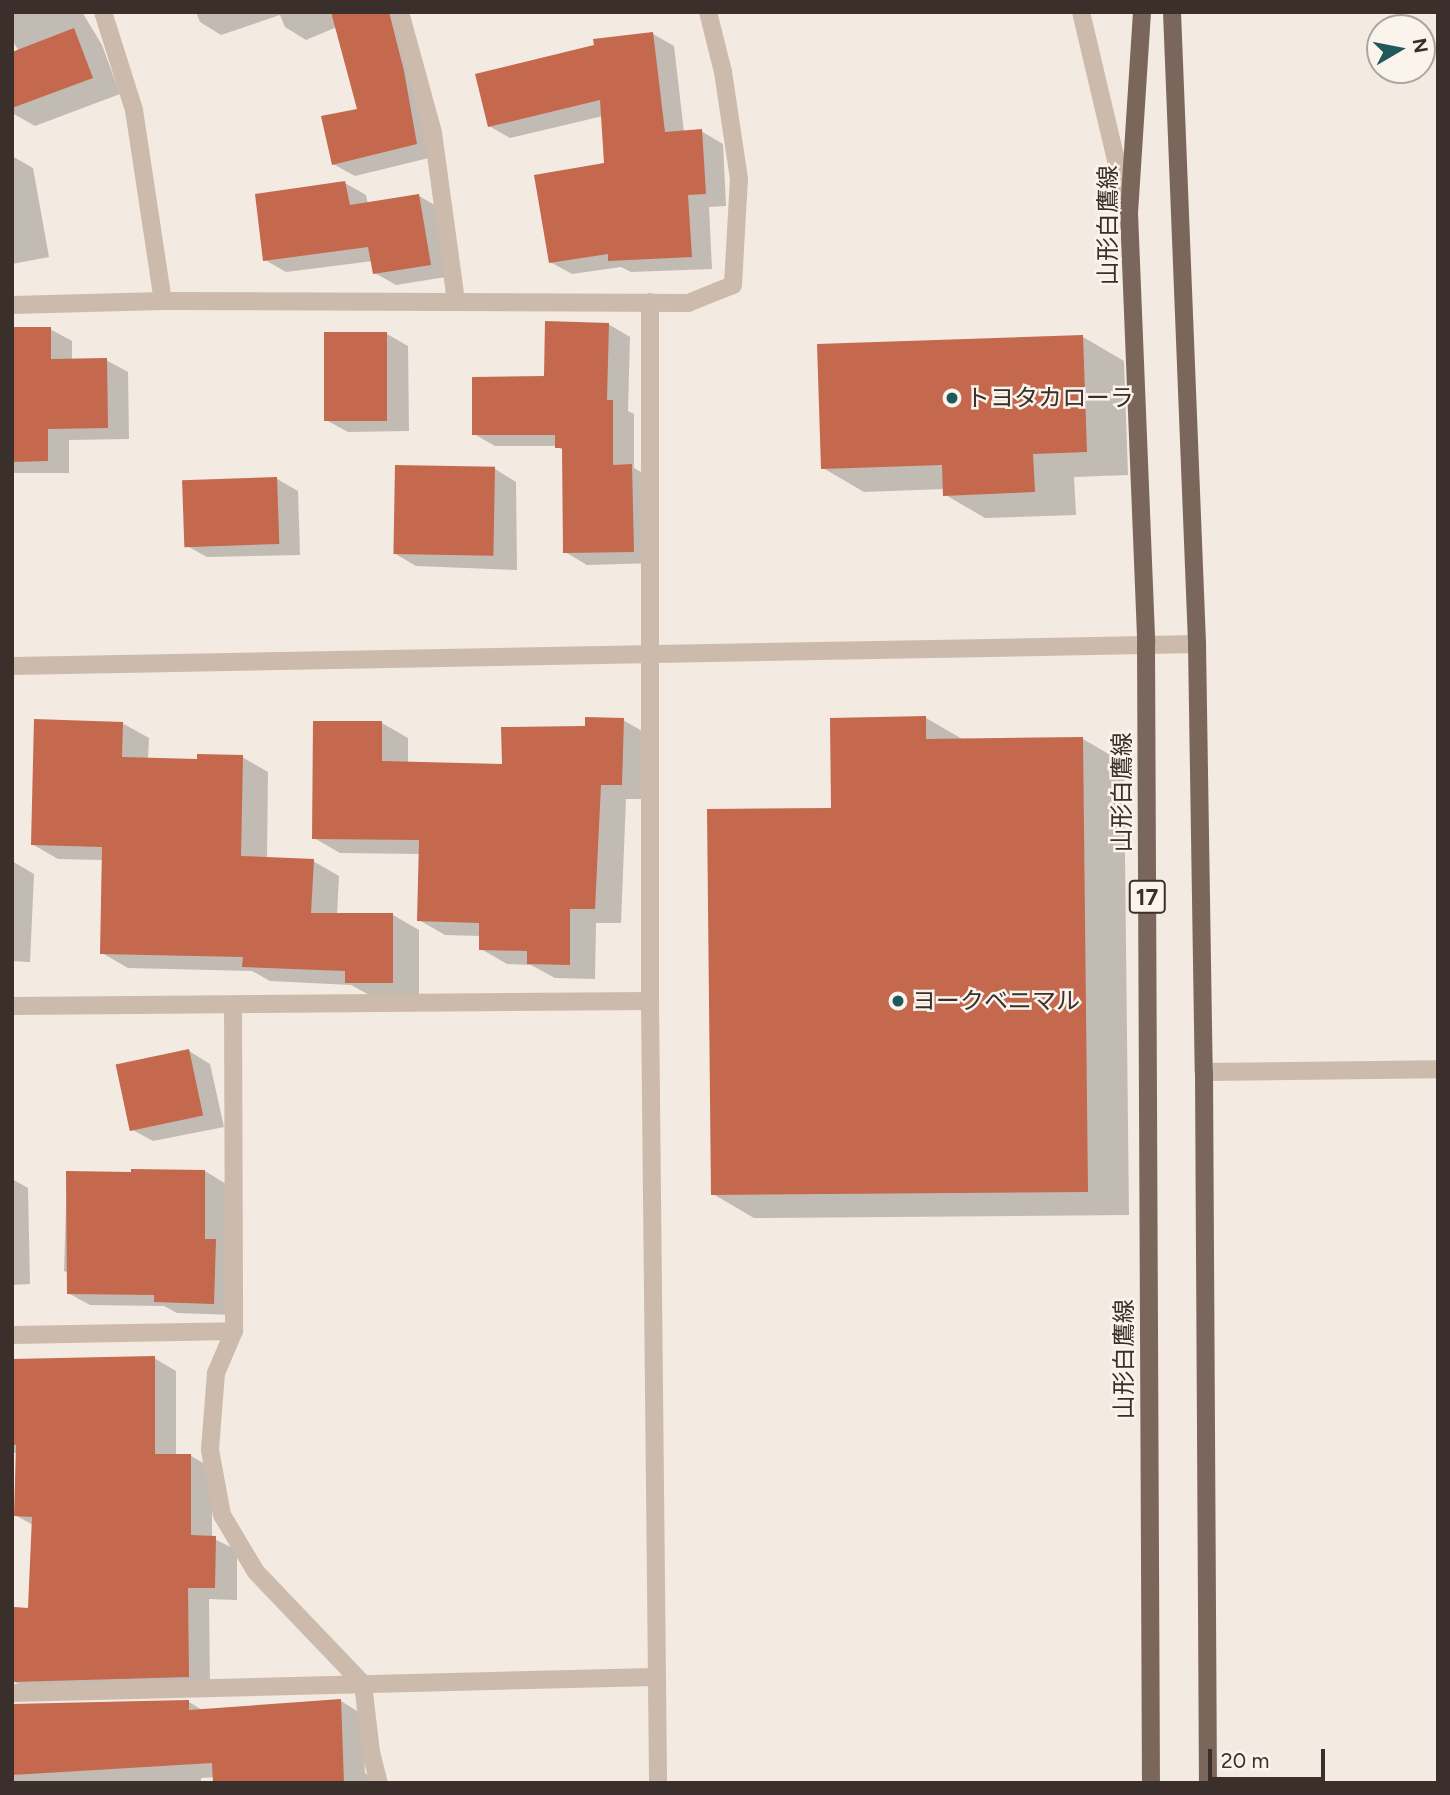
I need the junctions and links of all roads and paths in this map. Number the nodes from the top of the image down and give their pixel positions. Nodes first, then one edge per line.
1 (103, 12) edge
2 (400, 12) edge
3 (709, 12) edge
4 (1082, 12) edge
5 (1142, 12) edge
6 (1172, 12) edge
7 (1129, 213) junction
8 (163, 301) junction
9 (456, 302) junction
10 (650, 302) junction
11 (12, 304) edge
12 (1146, 644) junction
13 (1197, 644) junction
14 (651, 655) junction
15 (12, 666) edge
16 (650, 1001) junction
17 (233, 1005) junction
18 (12, 1006) edge
19 (1438, 1069) edge
20 (1204, 1072) junction
21 (234, 1331) junction
22 (12, 1335) edge
23 (655, 1677) junction
24 (363, 1684) junction
25 (12, 1693) edge
26 (379, 1783) edge
27 (658, 1783) edge
28 (1151, 1783) edge
29 (1208, 1783) edge

1 - 8 street
2 - 9 street
3 - 10 street
4 - 7 street
5 - 7 main road, 山形白鷹線 / 17
6 - 13 main road, 17
7 - 12 main road, 山形白鷹線 / 17
8 - 9 street
8 - 11 street
9 - 10 street
10 - 14 street
12 - 13 street
12 - 14 street
12 - 28 main road, 山形白鷹線 / 17
13 - 20 main road, 17
14 - 15 street
14 - 16 street
16 - 17 street
16 - 23 street
17 - 18 street
17 - 21 street
19 - 20 street
20 - 29 main road, 17
21 - 22 street
21 - 24 street
23 - 24 street
23 - 27 street
24 - 25 street
24 - 26 street

